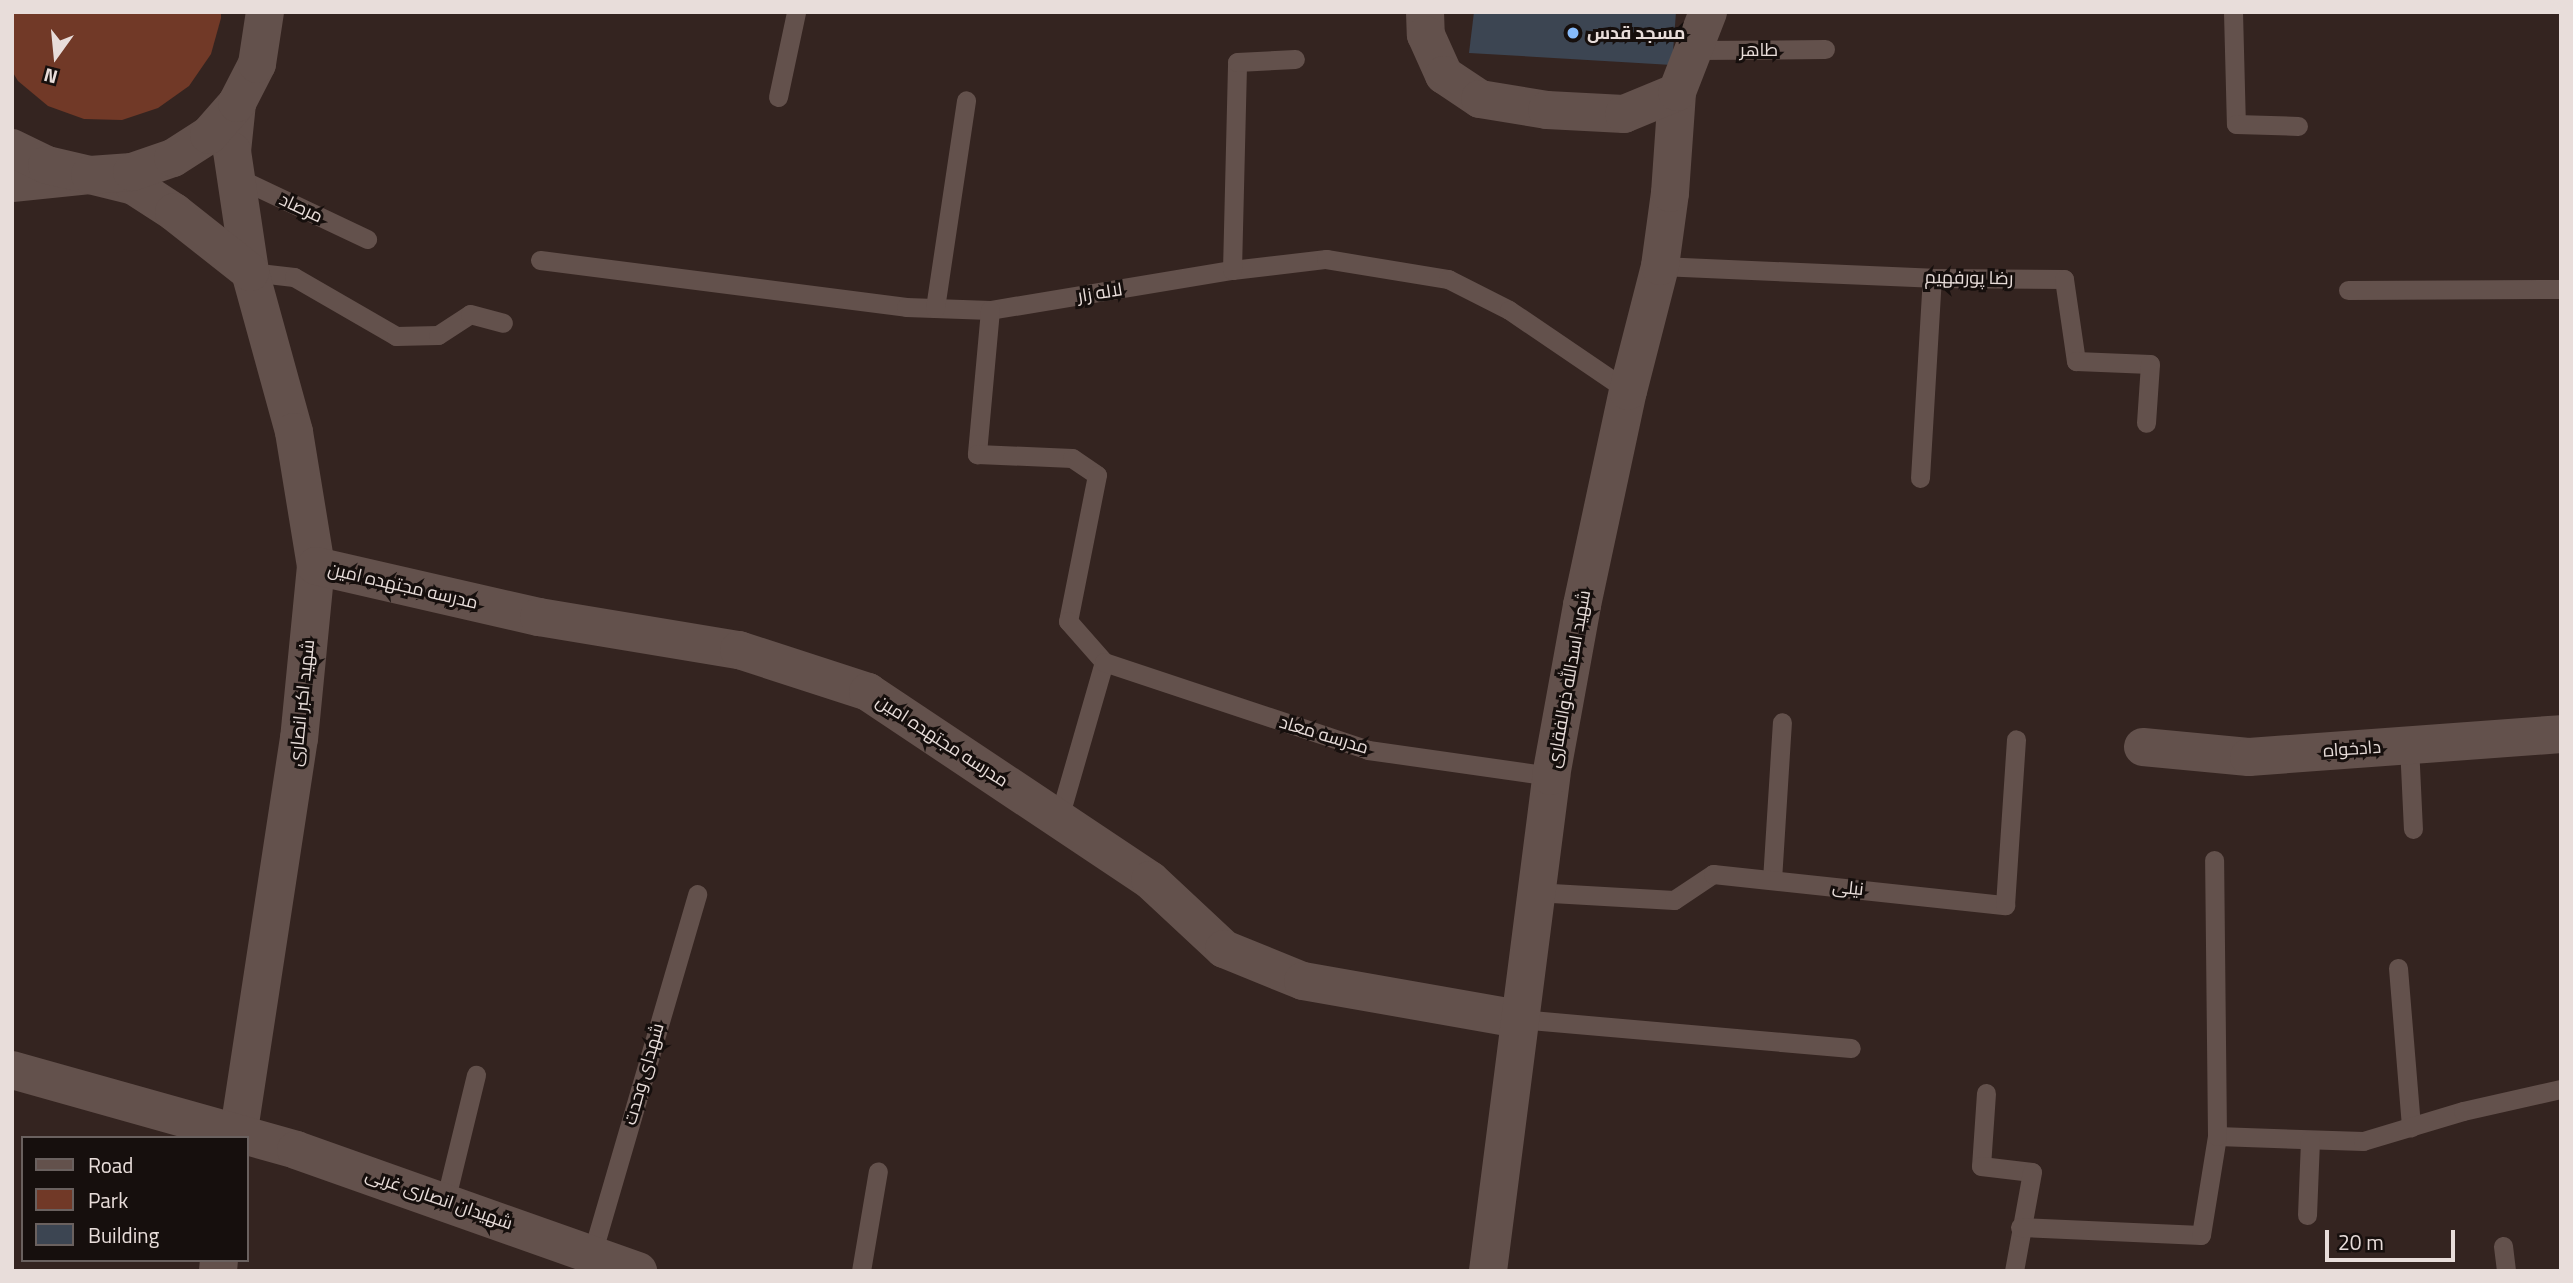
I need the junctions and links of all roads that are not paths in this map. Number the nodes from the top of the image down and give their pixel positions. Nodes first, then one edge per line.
1 (265, 12) edge
2 (796, 12) edge
3 (1425, 12) edge
4 (1708, 12) edge
5 (2233, 12) edge
6 (1825, 49) dead end
7 (1694, 50) junction
8 (1295, 59) dead end
9 (1678, 92) junction
10 (778, 97) dead end
11 (966, 100) dead end
12 (237, 103) junction
13 (2298, 126) dead end
14 (12, 148) edge
15 (90, 174) junction
16 (236, 177) junction
17 (12, 183) edge
18 (367, 239) dead end
19 (540, 260) dead end
20 (1660, 267) junction
21 (1232, 270) junction
22 (250, 272) junction
23 (1932, 278) junction
24 (2348, 289) dead end
25 (2561, 289) edge
26 (935, 308) junction
27 (990, 310) junction
28 (503, 323) dead end
29 (1628, 391) junction
30 (2146, 423) dead end
31 (1920, 478) dead end
32 (316, 566) junction
33 (1104, 662) junction
34 (1782, 722) dead end
35 (2561, 734) edge
36 (2016, 740) dead end
37 (2409, 745) junction
38 (2143, 747) dead end
39 (1551, 776) junction
40 (1059, 818) junction
41 (2413, 829) dead end
42 (2214, 860) dead end
43 (1772, 880) junction
44 (1534, 892) junction
45 (697, 894) dead end
46 (2398, 968) dead end
47 (1519, 1019) junction
48 (1851, 1048) dead end
49 (12, 1070) edge
50 (476, 1075) dead end
51 (2561, 1089) edge
52 (1986, 1093) dead end
53 (2411, 1127) junction
54 (239, 1135) edge
55 (2217, 1136) junction
56 (248, 1138) edge
57 (2310, 1140) junction
58 (878, 1171) dead end
59 (445, 1202) junction
60 (2307, 1215) dead end
61 (2020, 1227) junction
62 (2503, 1246) dead end
63 (592, 1254) junction
64 (638, 1271) edge
65 (861, 1271) edge
66 (1488, 1271) edge
67 (2014, 1271) edge
68 (2506, 1271) edge

1 - 12 street
2 - 10 lane
3 - 9 street
4 - 7 street, شهید اسدالله ذوالفقاری
5 - 13 lane
6 - 7 lane, طاهر
7 - 9 street, شهید اسدالله ذوالفقاری
8 - 21 lane
9 - 20 street, شهید اسدالله ذوالفقاری
11 - 26 lane
12 - 15 street
12 - 16 street, شهید اکبر انصاری
14 - 15 street
15 - 17 street
15 - 22 street
16 - 18 lane, مرصاد
16 - 22 street, شهید اکبر انصاری
19 - 26 lane, لاله زار
20 - 23 lane, رضا پورفهیم
20 - 29 street, شهید اسدالله ذوالفقاری
21 - 27 lane, لاله زار
21 - 29 lane, لاله زار
22 - 28 lane
22 - 32 street, شهید اکبر انصاری
23 - 30 lane, رضا پورفهیم
23 - 31 lane
24 - 25 lane
26 - 27 lane, لاله زار
27 - 33 lane
29 - 39 street, شهید اسدالله ذوالفقاری
32 - 40 street, مدرسه مجتهده امین
32 - 54 street, شهید اکبر انصاری
33 - 39 lane, مدرسه معاد
33 - 40 lane
34 - 43 lane
35 - 37 street, دادخواه
36 - 43 lane, نیلی
37 - 38 street, دادخواه
37 - 41 lane
39 - 44 street, شهید اسدالله ذوالفقاری
40 - 47 street, مدرسه مجتهده امین
42 - 55 lane
43 - 44 lane, نیلی
44 - 47 street, شهید اسدالله ذوالفقاری
45 - 63 lane, شهدای وحدت
46 - 53 lane
47 - 48 lane
47 - 66 street, شهید اسدالله ذوالفقاری
49 - 54 street, شهیدان انصاری غربی
50 - 59 lane
51 - 53 lane
52 - 61 lane
53 - 57 lane
55 - 57 lane
55 - 61 lane
56 - 59 street, شهیدان انصاری غربی
57 - 60 lane
58 - 65 lane
59 - 63 street, شهیدان انصاری غربی
61 - 67 lane
62 - 68 lane
63 - 64 street, شهیدان انصاری غربی

